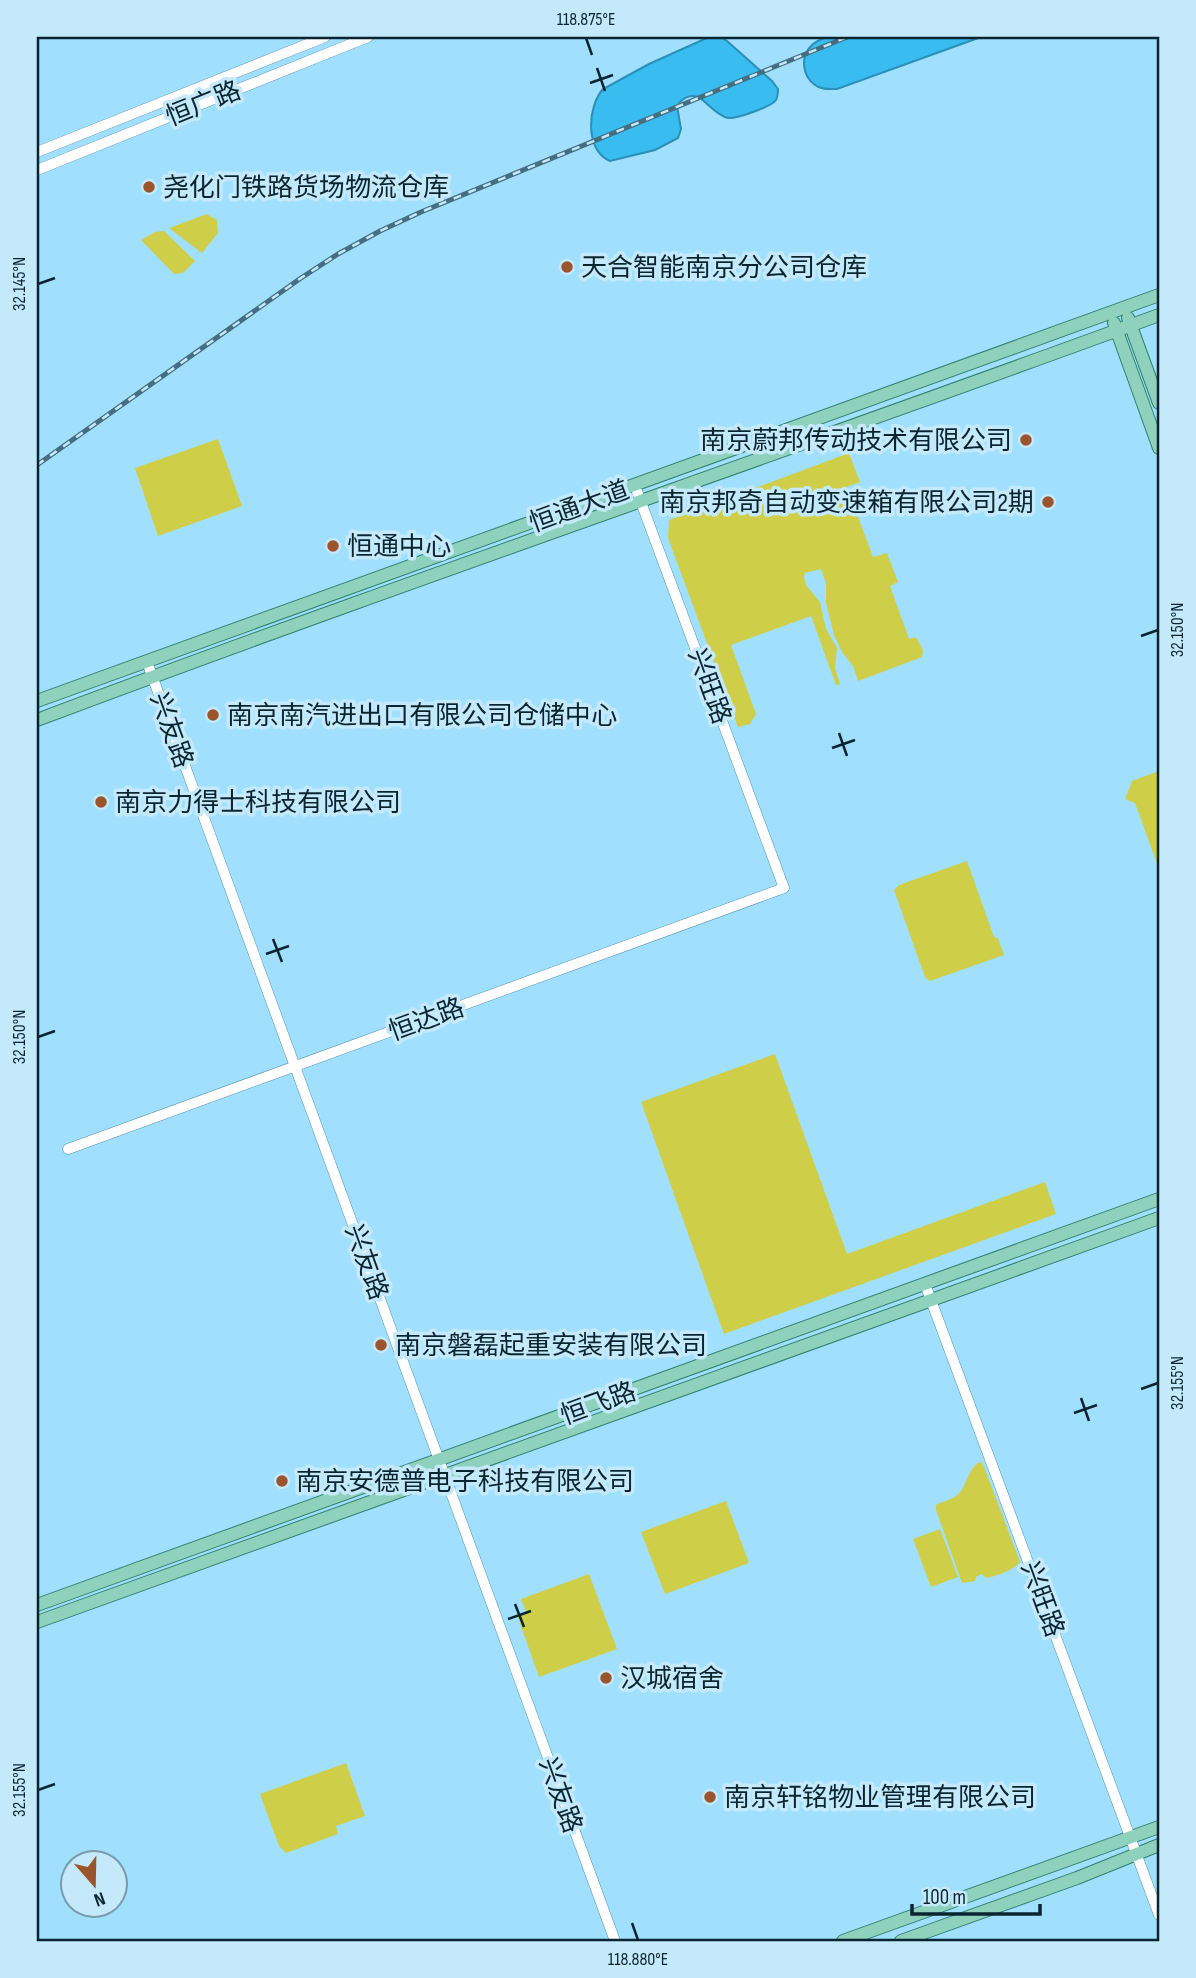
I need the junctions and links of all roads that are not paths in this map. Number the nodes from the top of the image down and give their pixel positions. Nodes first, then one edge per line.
1 (325, 37) edge
2 (368, 37) edge
3 (37, 152) edge
4 (37, 170) edge
5 (1159, 295) edge
6 (1124, 308) junction
7 (1110, 313) junction
8 (1159, 314) edge
9 (1130, 325) junction
10 (1116, 330) junction
11 (1159, 403) edge
12 (1159, 448) edge
13 (635, 486) junction
14 (640, 500) junction
15 (147, 662) junction
16 (153, 676) junction
17 (37, 701) edge
18 (37, 720) edge
19 (784, 888) joint
20 (297, 1066) junction
21 (68, 1149) dead end
22 (1159, 1199) edge
23 (1159, 1218) edge
24 (925, 1284) junction
25 (931, 1300) junction
26 (438, 1460) junction
27 (444, 1475) junction
28 (37, 1605) edge
29 (37, 1622) edge
30 (1159, 1827) edge
31 (1132, 1838) junction
32 (1159, 1845) edge
33 (1138, 1854) junction
34 (1159, 1915) edge
35 (615, 1941) edge
36 (843, 1941) edge
37 (901, 1941) edge

1 - 3 street, 恒广路
2 - 4 street, 恒广路
5 - 6 main road, 恒通大道
6 - 7 main road, 恒通大道
6 - 9 main road
7 - 10 main road
7 - 13 main road, 恒通大道
8 - 9 main road, 恒通大道
9 - 10 main road, 恒通大道
9 - 11 main road
10 - 12 main road
10 - 14 main road, 恒通大道
13 - 14 street, 兴旺路
13 - 15 main road, 恒通大道
14 - 16 main road, 恒通大道
14 - 19 street, 兴旺路
15 - 16 street, 兴友路
15 - 17 main road, 恒通大道
16 - 18 main road, 恒通大道
16 - 20 street, 兴友路
19 - 20 street, 恒达路
20 - 21 street, 恒达路
20 - 26 street, 兴友路
22 - 24 main road, 恒飞路
23 - 25 main road, 恒飞路
24 - 25 street, 兴旺路
24 - 26 main road, 恒飞路
25 - 27 main road, 恒飞路
25 - 31 street, 兴旺路
26 - 27 street, 兴友路
26 - 28 main road, 恒飞路
27 - 29 main road, 恒飞路
27 - 35 street, 兴友路
30 - 31 main road
31 - 33 street, 兴旺路
31 - 36 main road
32 - 33 main road
33 - 34 street, 兴旺路
33 - 37 main road

